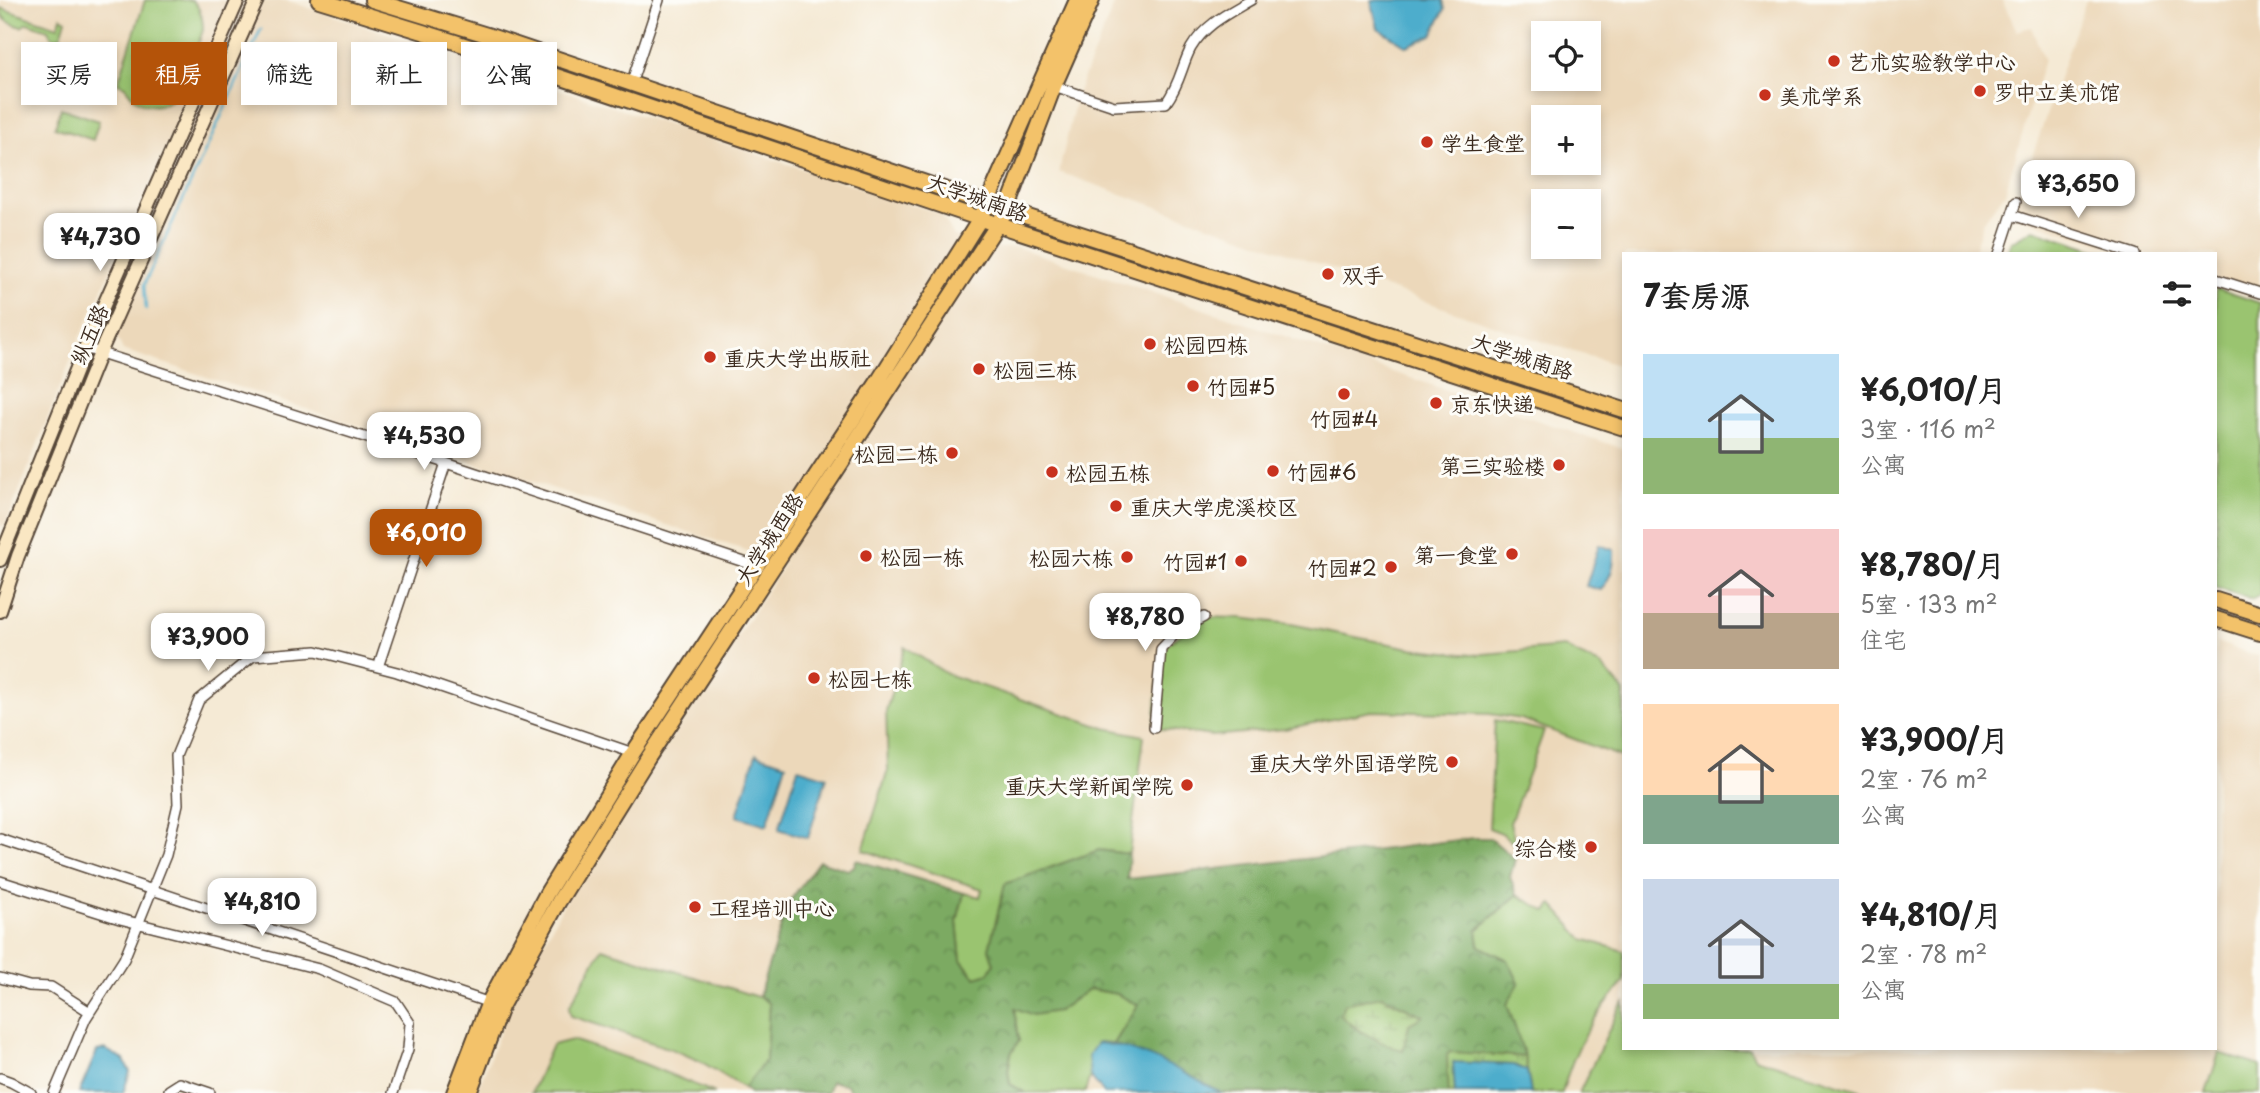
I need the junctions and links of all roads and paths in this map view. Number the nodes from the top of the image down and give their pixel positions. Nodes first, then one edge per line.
1 (238, 0) edge
2 (257, 0) edge
3 (319, 0) edge
4 (372, 0) edge
5 (659, 0) edge
6 (1077, 0) edge
7 (1092, 0) edge
8 (1251, 0) edge
9 (631, 84) junction
10 (1054, 86) junction
11 (2016, 202) dead end
12 (988, 204) junction
13 (1007, 210) junction
14 (2012, 215) junction
15 (980, 219) junction
16 (999, 225) junction
17 (2000, 252) edge
18 (2129, 252) edge
19 (2217, 279) edge
20 (2260, 293) edge
21 (85, 348) junction
22 (100, 353) junction
23 (1622, 409) edge
24 (1622, 427) edge
25 (446, 463) junction
26 (1, 554) edge
27 (757, 566) junction
28 (771, 572) junction
29 (2217, 600) edge
30 (0, 611) edge
31 (2260, 614) edge
32 (1204, 617) dead end
33 (2217, 619) edge
34 (2260, 633) edge
35 (377, 667) junction
36 (1154, 728) dead end
37 (634, 753) junction
38 (0, 839) edge
39 (0, 881) edge
40 (153, 888) junction
41 (139, 924) junction
42 (0, 978) edge
43 (495, 1004) junction
44 (90, 1012) junction
45 (0, 1078) edge
46 (169, 1090) dead end
47 (31, 1093) edge
48 (54, 1093) edge
49 (209, 1093) edge
50 (393, 1093) edge
51 (454, 1093) edge
52 (469, 1093) edge

1 - 21 main road, 纵五路
2 - 22 main road, 纵五路
3 - 15 main road, 大学城南路
4 - 9 main road, 大学城南路
5 - 9 street
6 - 12 main road, 大学城西路
7 - 10 main road, 大学城西路
8 - 10 street
9 - 12 main road, 大学城南路
10 - 13 main road, 大学城西路
11 - 14 street
12 - 13 main road, 大学城南路
12 - 15 main road, 大学城西路
13 - 16 main road, 大学城西路
13 - 23 main road, 大学城南路
14 - 17 street
14 - 18 street
15 - 16 main road, 大学城南路
15 - 27 main road, 大学城西路
16 - 24 main road, 大学城南路
16 - 28 main road, 大学城西路
19 - 20 street
21 - 22 street
21 - 26 main road, 纵五路
22 - 25 street
22 - 30 main road, 纵五路
25 - 27 street
25 - 35 street
27 - 28 street
27 - 37 main road, 大学城西路
28 - 43 main road, 大学城西路
29 - 31 main road
32 - 36 street
33 - 34 main road
35 - 37 street
35 - 40 street
37 - 43 main road, 大学城西路
38 - 40 street
39 - 41 street
40 - 41 street
40 - 43 street
41 - 44 street
41 - 50 street
42 - 44 street
43 - 51 main road, 大学城西路
43 - 52 main road, 大学城西路
44 - 48 street
45 - 47 street
46 - 49 street

